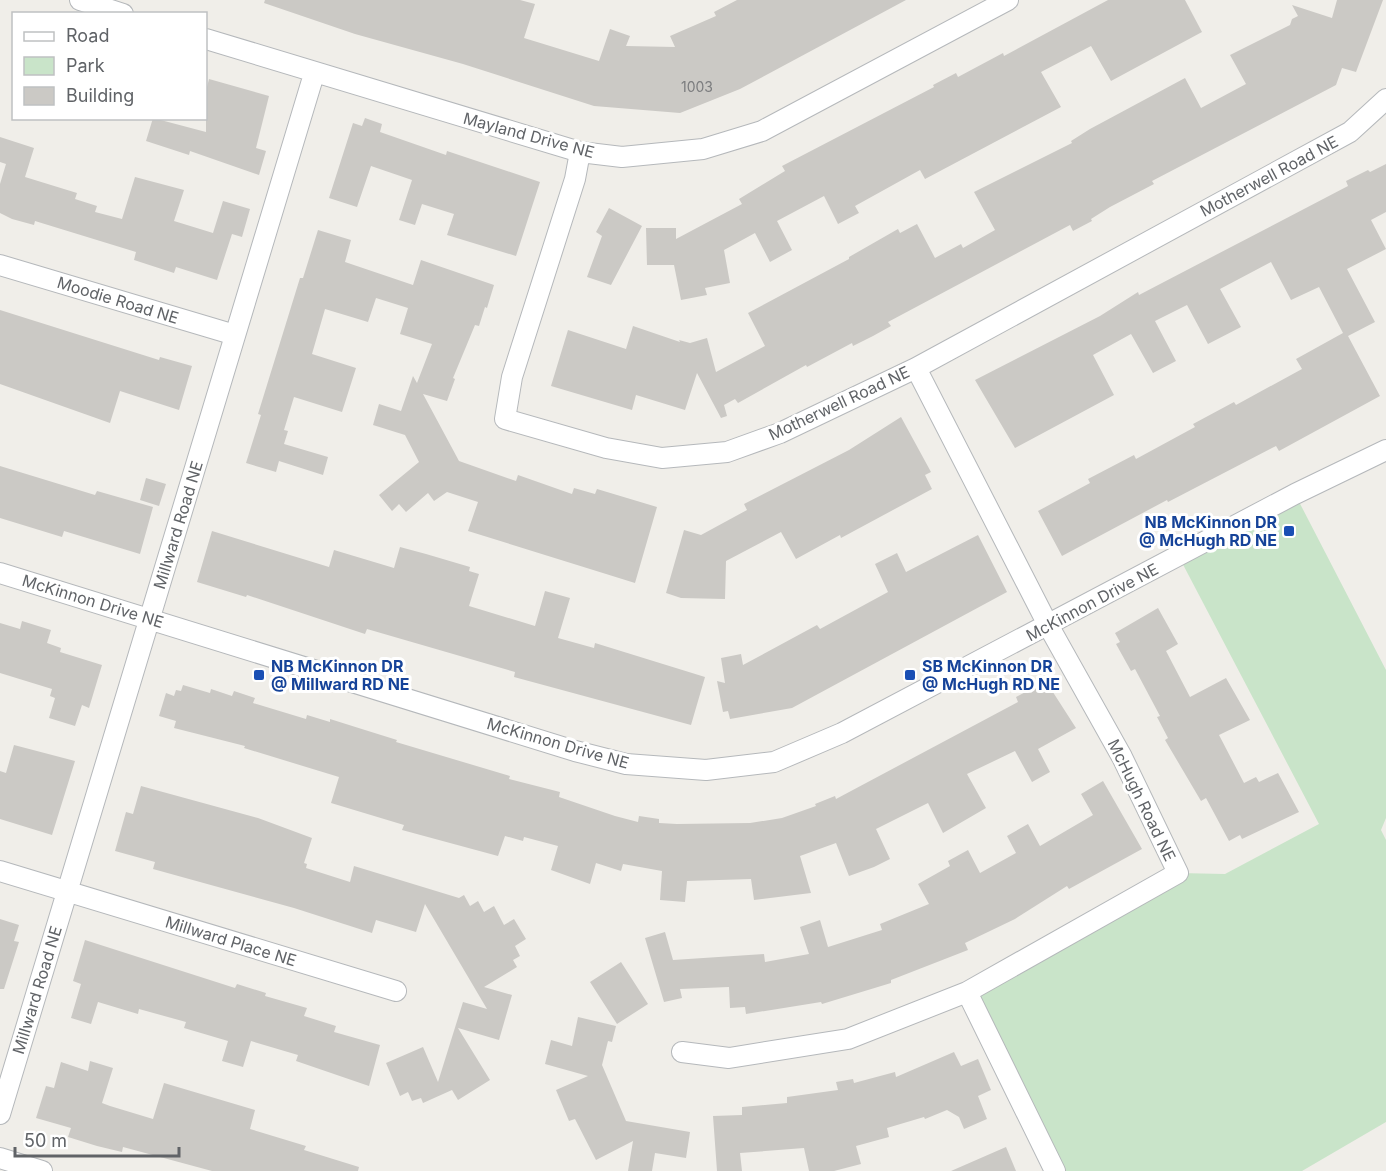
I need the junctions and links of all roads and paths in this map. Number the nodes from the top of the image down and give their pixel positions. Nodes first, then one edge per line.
1 (80, 0) edge
2 (1008, 0) edge
3 (117, 12) edge
4 (207, 39) edge
5 (314, 74) junction
6 (1386, 99) edge
7 (580, 152) junction
8 (0, 265) edge
9 (235, 335) junction
10 (916, 368) junction
11 (1386, 450) edge
12 (0, 573) edge
13 (150, 618) junction
14 (1048, 625) junction
15 (0, 871) edge
16 (67, 891) junction
17 (396, 991) dead end
18 (966, 992) junction
19 (682, 1052) dead end
20 (0, 1113) edge
21 (0, 1158) edge
22 (42, 1171) edge
23 (1055, 1171) edge

1 - 3 street
2 - 7 street, Mayland Drive NE
4 - 5 street, Mayland Drive NE
5 - 7 street, Mayland Drive NE
5 - 9 street, Millward Road NE
6 - 10 street, Motherwell Road NE
7 - 10 street, Motherwell Road NE
8 - 9 street, Moodie Road NE
9 - 13 street, Millward Road NE
10 - 14 street, McHugh Road NE
11 - 14 street, McKinnon Drive NE
12 - 13 street, McKinnon Drive NE
13 - 14 street, McKinnon Drive NE
13 - 16 street, Millward Road NE
14 - 18 street, McHugh Road NE
15 - 16 street
16 - 17 street, Millward Place NE
16 - 20 street, Millward Road NE
18 - 19 street
18 - 23 street
21 - 22 street

